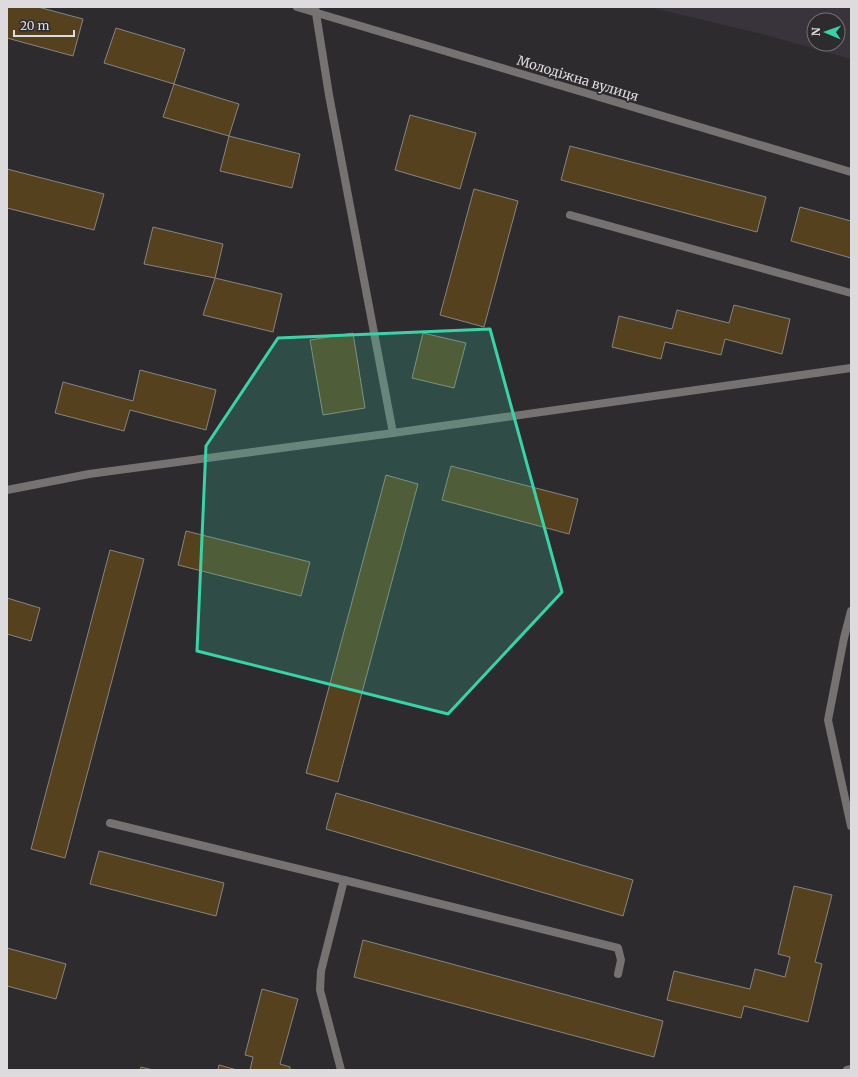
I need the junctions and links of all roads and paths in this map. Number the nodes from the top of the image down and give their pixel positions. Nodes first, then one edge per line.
1 (297, 7) edge
2 (316, 9) edge
3 (851, 172) edge
4 (570, 215) dead end
5 (851, 293) edge
6 (851, 368) edge
7 (393, 433) junction
8 (7, 490) edge
9 (851, 611) edge
10 (110, 824) dead end
11 (851, 826) edge
12 (344, 880) junction
13 (618, 974) dead end
14 (851, 1069) edge
15 (341, 1070) edge
16 (847, 1070) edge

1 - 2 street, Молодіжна вулиця
2 - 3 street, Молодіжна вулиця
2 - 7 street
4 - 5 street
6 - 7 street
7 - 8 street
9 - 11 street
10 - 12 street
12 - 13 street
12 - 15 street
14 - 16 street

